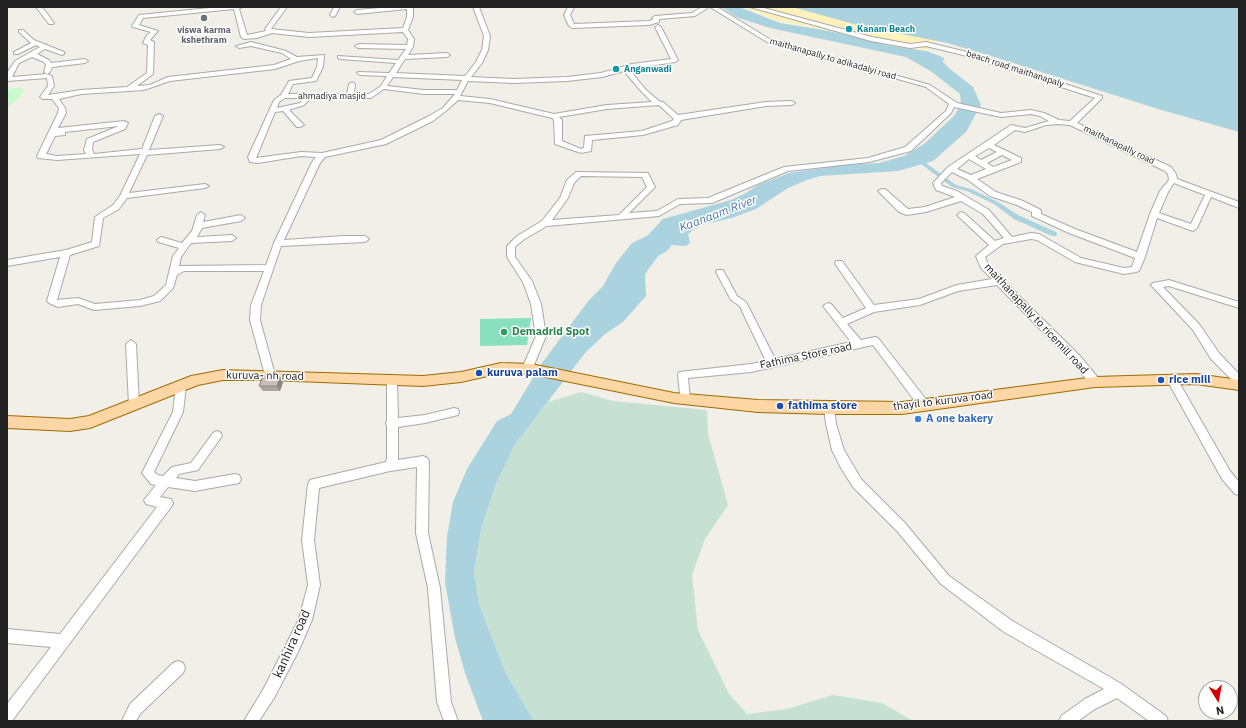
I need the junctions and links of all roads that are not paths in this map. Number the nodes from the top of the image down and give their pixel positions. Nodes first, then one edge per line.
1 (39, 7) edge
2 (237, 7) edge
3 (284, 7) edge
4 (337, 7) edge
5 (410, 7) edge
6 (476, 7) edge
7 (571, 7) edge
8 (706, 7) edge
9 (713, 7) edge
10 (753, 7) edge
11 (357, 12) dead end
12 (333, 16) dead end
13 (52, 23) dead end
14 (658, 27) dead end
15 (405, 30) junction
16 (21, 31) dead end
17 (272, 31) junction
18 (36, 43) junction
19 (239, 46) dead end
20 (358, 46) dead end
21 (410, 46) junction
22 (45, 47) junction
23 (16, 53) dead end
24 (62, 53) dead end
25 (31, 54) junction
26 (447, 54) dead end
27 (340, 57) dead end
28 (402, 59) junction
29 (295, 60) junction
30 (85, 61) dead end
31 (49, 65) junction
32 (625, 68) junction
33 (360, 73) dead end
34 (392, 75) junction
35 (47, 76) junction
36 (7, 79) edge
37 (466, 79) junction
38 (352, 84) dead end
39 (383, 87) junction
40 (129, 89) junction
41 (457, 95) junction
42 (284, 96) junction
43 (310, 96) junction
44 (350, 96) junction
45 (54, 97) junction
46 (656, 103) junction
47 (792, 103) dead end
48 (954, 104) junction
49 (285, 109) junction
50 (273, 110) junction
51 (159, 116) dead end
52 (554, 116) junction
53 (679, 118) junction
54 (1058, 122) junction
55 (1072, 122) junction
56 (300, 125) dead end
57 (84, 131) dead end
58 (52, 133) junction
59 (989, 146) junction
60 (220, 147) dead end
61 (144, 152) junction
62 (1002, 152) junction
63 (322, 155) junction
64 (91, 156) junction
65 (969, 156) junction
66 (982, 163) junction
67 (992, 168) junction
68 (951, 169) junction
69 (971, 178) junction
70 (1173, 180) junction
71 (205, 186) dead end
72 (882, 191) dead end
73 (1209, 194) junction
74 (124, 196) junction
75 (962, 198) junction
76 (1239, 205) edge
77 (1154, 214) junction
78 (201, 215) dead end
79 (961, 215) dead end
80 (621, 217) junction
81 (241, 218) dead end
82 (545, 223) junction
83 (198, 226) junction
84 (232, 238) dead end
85 (161, 240) dead end
86 (365, 240) dead end
87 (1010, 240) junction
88 (278, 242) junction
89 (186, 243) junction
90 (995, 246) junction
91 (66, 253) junction
92 (1141, 257) junction
93 (7, 263) edge
94 (839, 263) dead end
95 (269, 268) junction
96 (720, 272) dead end
97 (173, 273) junction
98 (999, 281) junction
99 (1239, 305) edge
100 (828, 306) dead end
101 (872, 309) junction
102 (842, 322) junction
103 (131, 344) dead end
104 (859, 345) junction
105 (772, 363) junction
106 (529, 369) junction
107 (270, 375) junction
108 (575, 379) joint
109 (1172, 380) junction
110 (1239, 380) edge
111 (392, 381) junction
112 (1095, 382) junction
113 (1239, 385) edge
114 (181, 386) junction
115 (685, 400) junction
116 (134, 405) junction
117 (924, 405) junction
118 (829, 408) junction
119 (454, 412) dead end
120 (7, 422) edge
121 (391, 423) junction
122 (217, 436) dead end
123 (390, 466) junction
124 (235, 479) dead end
125 (166, 481) junction
126 (1239, 490) edge
127 (7, 636) edge
128 (63, 641) junction
129 (178, 668) dead end
130 (1117, 690) junction
131 (7, 716) edge
132 (129, 721) edge
133 (251, 721) edge
134 (451, 721) edge
135 (1066, 721) edge
136 (1161, 721) edge

1 - 13 street
2 - 17 street
2 - 40 street
3 - 17 street
4 - 12 street
5 - 11 street
5 - 15 street
6 - 37 street
7 - 8 street
9 - 48 street, maithanapally to adikadalyi road
10 - 55 street, beach road maithanapaly
14 - 32 street
15 - 17 street
15 - 21 street
16 - 18 street
18 - 22 street
18 - 23 street
19 - 29 street
20 - 21 street
21 - 28 street, ahmadiya masjid
22 - 24 street
22 - 25 street
25 - 31 street
25 - 36 street
26 - 28 street
27 - 28 street
28 - 34 street, ahmadiya masjid
29 - 40 street
29 - 42 street
30 - 31 street
31 - 35 street
32 - 37 street
32 - 46 street
33 - 34 street
34 - 37 street
34 - 39 street, ahmadiya masjid
35 - 36 street
35 - 45 street
37 - 41 street
38 - 44 street
39 - 41 street
39 - 44 street, ahmadiya masjid
40 - 45 street
41 - 52 street
41 - 63 street
42 - 43 street, ahmadiya masjid
42 - 50 street
43 - 44 street, ahmadiya masjid
43 - 49 street
45 - 58 street
46 - 52 street
46 - 53 street
47 - 53 street
48 - 54 street, maithanapally road
48 - 80 street
49 - 50 street
49 - 56 street
50 - 63 street
51 - 61 street
52 - 53 street
54 - 55 street, maithanapally road
54 - 59 street
55 - 70 street, maithanapally road
57 - 58 street
58 - 64 street
58 - 64 street
59 - 62 street
59 - 65 street
60 - 61 street
61 - 64 street
61 - 74 street
62 - 66 street
62 - 67 street
63 - 88 street
65 - 66 street
65 - 68 street
66 - 67 street
67 - 69 street
68 - 69 street
68 - 75 street
69 - 92 street
70 - 73 street, maithanapally road
70 - 77 street, maithanapally to ricemill road
71 - 74 street
72 - 75 street
73 - 76 street, maithanapally road
73 - 77 street
74 - 91 street
75 - 87 street
77 - 92 street, maithanapally to ricemill road
78 - 83 street
79 - 90 street
80 - 82 street
80 - 82 street
81 - 83 street
82 - 106 street
83 - 89 street
84 - 89 street
85 - 89 street
86 - 88 street
87 - 90 street, maithanapally to ricemill road
87 - 92 street, maithanapally to ricemill road
88 - 95 street
89 - 97 street
90 - 98 street, maithanapally to ricemill road
91 - 93 street
91 - 97 street
94 - 101 street
95 - 97 street
95 - 107 street
96 - 105 street
98 - 101 street
98 - 112 street, maithanapally to ricemill road
99 - 110 street
100 - 102 street
101 - 102 street
102 - 104 street
103 - 116 street
104 - 105 street, Fathima Store road
104 - 117 street, Fathima Store road
105 - 115 street, Fathima Store road
106 - 108 main road, kuruva- nh road
106 - 111 main road, kuruva- nh road
107 - 111 main road, kuruva- nh road
107 - 114 main road, kuruva- nh road
108 - 115 main road, thayil to kuruva road
109 - 112 main road, thayil to kuruva road
109 - 113 main road, thayil to kuruva road
109 - 126 street
111 - 121 street
112 - 117 main road, thayil to kuruva road
114 - 116 main road, kuruva- nh road
114 - 125 street
115 - 118 main road, thayil to kuruva road
116 - 120 main road, kuruva- nh road
117 - 118 main road, thayil to kuruva road
118 - 130 street
119 - 121 street
121 - 123 street
122 - 125 street
123 - 133 street, kanhira road
123 - 134 street
124 - 125 street
125 - 128 street
127 - 128 street
128 - 131 street
129 - 132 street
130 - 135 street
130 - 136 street

